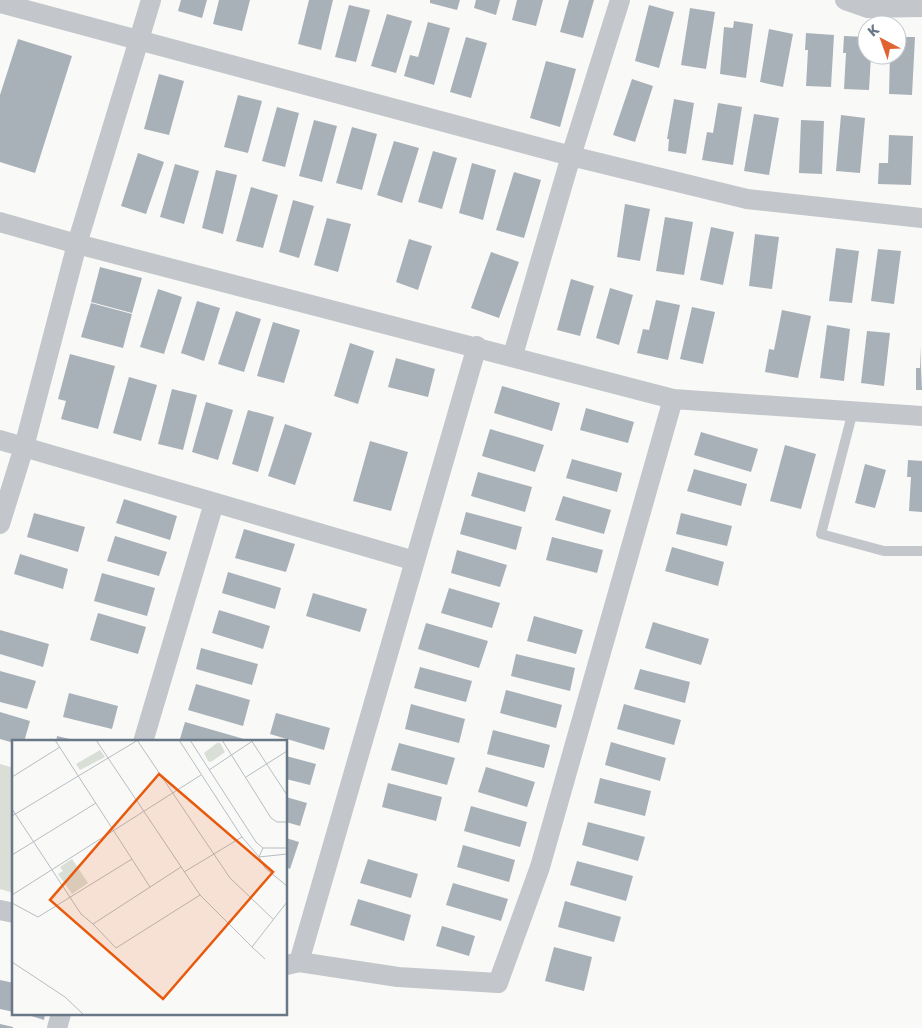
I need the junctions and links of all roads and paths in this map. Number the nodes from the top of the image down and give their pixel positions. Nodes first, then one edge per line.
1 (151, 0) edge
2 (620, 0) edge
3 (846, 0) edge
4 (0, 3) edge
5 (922, 7) edge
6 (138, 41) junction
7 (571, 156) junction
8 (922, 218) edge
9 (0, 222) edge
10 (77, 244) junction
11 (478, 346) junction
12 (513, 355) junction
13 (673, 399) junction
14 (853, 411) junction
15 (922, 416) edge
16 (0, 440) edge
17 (24, 447) junction
18 (214, 503) junction
19 (0, 524) edge
20 (922, 551) edge
21 (415, 561) junction
22 (143, 740) edge
23 (293, 964) edge

1 - 6 street
2 - 7 street
3 - 5 street
4 - 6 street
6 - 7 street
6 - 10 street
7 - 8 street
7 - 12 street
9 - 10 street
10 - 11 street
10 - 17 street
11 - 12 street
11 - 21 street
12 - 13 street
13 - 14 street
13 - 23 street
14 - 15 street
14 - 20 lane
16 - 17 street
17 - 18 street
17 - 19 street
18 - 21 street
18 - 22 street
21 - 23 street

